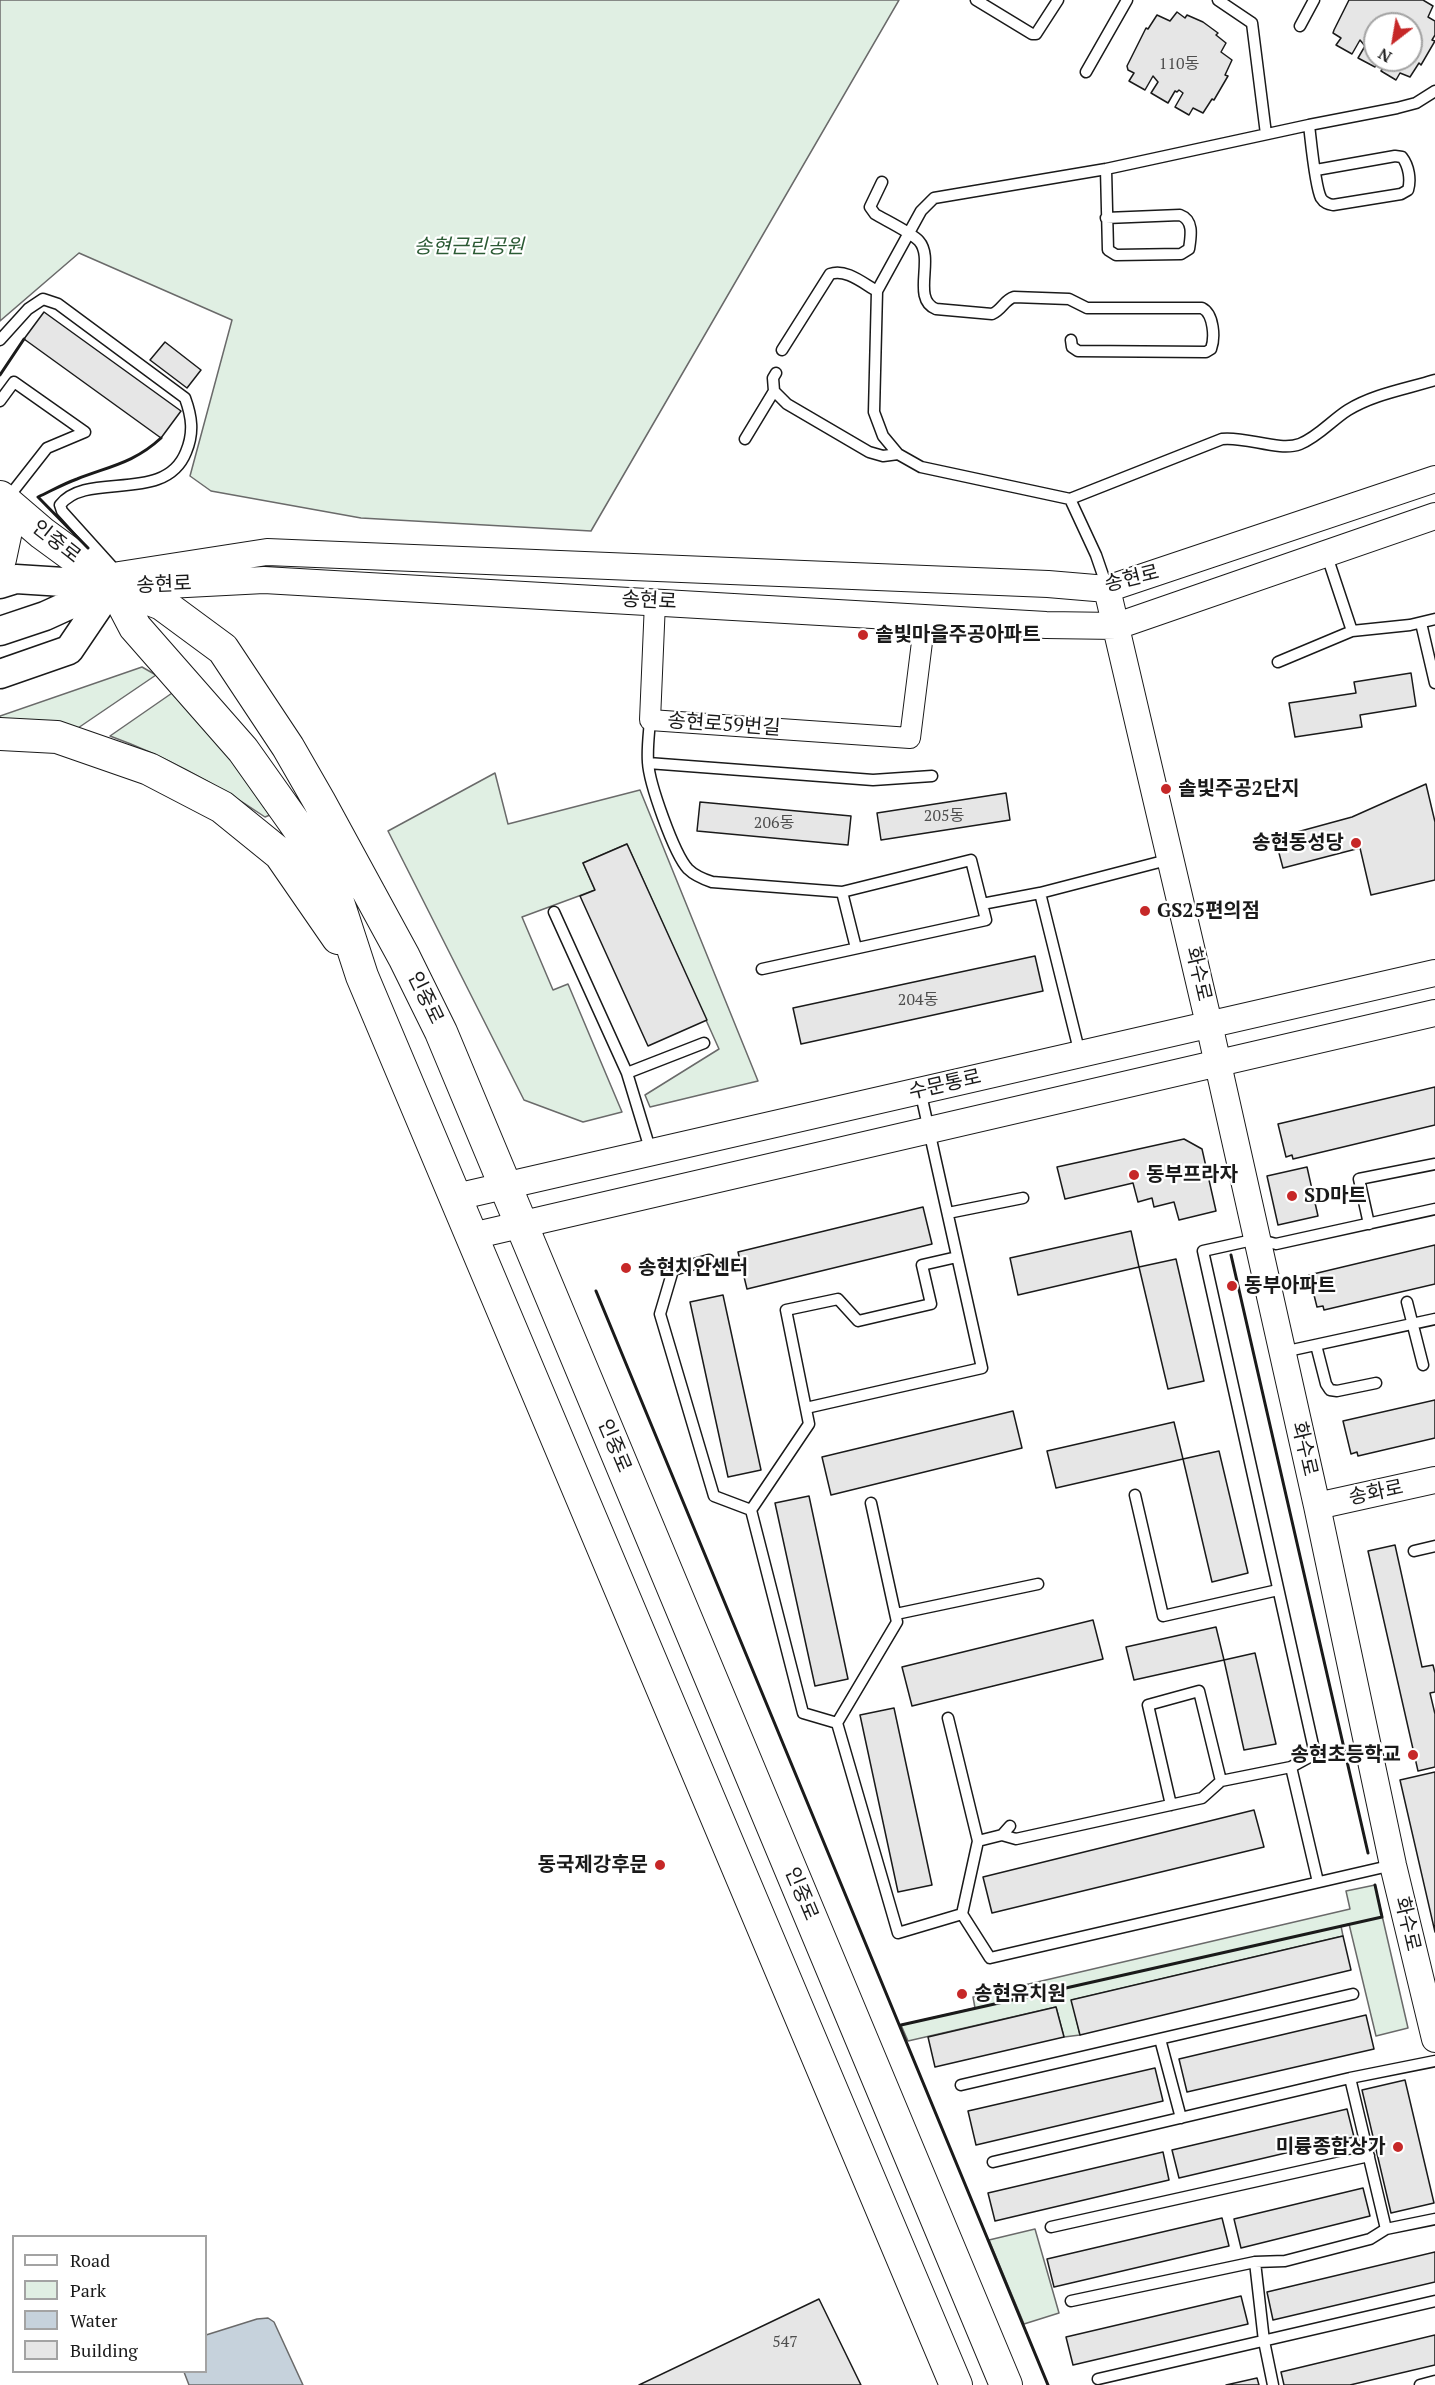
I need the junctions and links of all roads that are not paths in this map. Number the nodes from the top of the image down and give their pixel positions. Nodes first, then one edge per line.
1 (976, 0) edge
2 (1058, 0) edge
3 (1127, 0) edge
4 (1218, 0) edge
5 (1314, 0) edge
6 (1300, 26) dead end
7 (1086, 72) dead end
8 (1435, 92) edge
9 (1309, 125) junction
10 (1266, 134) junction
11 (1106, 170) junction
12 (1316, 170) junction
13 (882, 182) dead end
14 (1106, 218) junction
15 (908, 234) junction
16 (877, 291) junction
17 (0, 340) edge
18 (1071, 340) dead end
19 (782, 350) dead end
20 (776, 373) dead end
21 (1435, 380) edge
22 (774, 391) junction
23 (0, 401) edge
24 (745, 439) dead end
25 (898, 454) junction
26 (1435, 480) edge
27 (1070, 499) junction
28 (2, 502) edge
29 (1435, 516) edge
30 (1326, 553) junction
31 (0, 559) edge
32 (116, 580) junction
33 (0, 584) edge
34 (1107, 589) junction
35 (655, 602) junction
36 (925, 618) junction
37 (1435, 619) edge
38 (1421, 623) junction
39 (1117, 626) junction
40 (0, 631) edge
41 (1352, 631) junction
42 (1278, 662) dead end
43 (0, 674) edge
44 (1435, 683) edge
45 (650, 720) junction
46 (0, 734) edge
47 (648, 763) junction
48 (932, 776) dead end
49 (1171, 859) junction
50 (842, 892) junction
51 (1040, 893) junction
52 (982, 904) junction
53 (554, 912) dead end
54 (856, 948) junction
55 (762, 969) dead end
56 (1435, 973) edge
57 (362, 976) junction
58 (1435, 1013) edge
59 (1209, 1024) junction
60 (704, 1043) dead end
61 (1080, 1053) junction
62 (1218, 1063) junction
63 (627, 1073) junction
64 (920, 1090) junction
65 (930, 1129) junction
66 (651, 1152) junction
67 (1435, 1164) edge
68 (506, 1186) junction
69 (456, 1197) junction
70 (1023, 1198) dead end
71 (1435, 1209) edge
72 (948, 1213) junction
73 (522, 1224) junction
74 (1369, 1224) junction
75 (472, 1236) junction
76 (1257, 1239) junction
77 (957, 1257) junction
78 (709, 1260) dead end
79 (1407, 1302) dead end
80 (1435, 1319) edge
81 (1413, 1323) junction
82 (1316, 1345) junction
83 (1282, 1352) junction
84 (1423, 1365) dead end
85 (1376, 1383) dead end
86 (806, 1408) junction
87 (1435, 1480) edge
88 (1135, 1495) dead end
89 (871, 1503) dead end
90 (1317, 1506) junction
91 (751, 1510) junction
92 (1435, 1546) edge
93 (1414, 1551) dead end
94 (1038, 1584) dead end
95 (1278, 1590) junction
96 (896, 1614) junction
97 (948, 1718) dead end
98 (837, 1723) junction
99 (1291, 1767) junction
100 (1221, 1781) junction
101 (1171, 1804) junction
102 (1010, 1826) dead end
103 (1002, 1835) junction
104 (978, 1841) junction
105 (1394, 1865) junction
106 (1318, 1882) junction
107 (962, 1914) junction
108 (1353, 1994) dead end
109 (1160, 2039) junction
110 (1435, 2039) edge
111 (1435, 2061) edge
112 (1350, 2078) junction
113 (961, 2085) dead end
114 (1181, 2118) junction
115 (1369, 2156) junction
116 (993, 2162) dead end
117 (1435, 2219) edge
118 (1051, 2227) dead end
119 (1386, 2229) junction
120 (1256, 2262) junction
121 (1071, 2301) dead end
122 (1435, 2301) edge
123 (1264, 2341) junction
124 (1098, 2379) dead end
125 (1435, 2381) edge
126 (956, 2385) edge
127 (1006, 2385) edge
128 (1273, 2385) edge
129 (1420, 2385) edge

1 - 2 lane
3 - 7 lane
4 - 10 lane
5 - 6 lane
8 - 9 lane
9 - 10 lane
9 - 12 lane
10 - 11 lane
11 - 14 lane
11 - 15 lane
12 - 12 lane
13 - 15 lane
14 - 14 lane
15 - 16 lane
15 - 18 lane
16 - 19 lane
16 - 25 lane
17 - 32 lane
20 - 22 lane
21 - 27 lane
22 - 24 lane
22 - 25 lane
23 - 28 lane
25 - 27 lane
26 - 34 street, 송현로
27 - 34 lane
28 - 31 main road
28 - 32 main road, 인중로
29 - 30 street, 송현로
30 - 39 street, 송현로
30 - 41 lane
32 - 33 main road
32 - 34 street, 송현로
32 - 35 street, 송현로
32 - 40 main road
32 - 43 main road
32 - 57 main road, 인중로
32 - 68 main road, 인중로
34 - 39 street, 화수로
35 - 36 street, 송현로
35 - 45 street, 송현로59번길
36 - 39 street, 송현로
36 - 45 street, 송현로59번길
37 - 38 lane
38 - 41 lane
38 - 44 lane
39 - 49 street, 화수로
41 - 42 lane
45 - 47 lane, 송현로59번길
46 - 57 main road
47 - 48 lane
47 - 50 lane, 송현로59번길
49 - 51 lane
49 - 59 street, 화수로
50 - 52 lane, 송현로59번길
50 - 54 lane
51 - 52 lane
51 - 61 lane
52 - 54 lane
53 - 63 lane
54 - 55 lane
56 - 59 street, 수문통로
57 - 69 main road, 인중로
58 - 62 street, 수문통로
59 - 61 street, 수문통로
59 - 62 street, 화수로
60 - 63 lane
61 - 64 street, 수문통로
62 - 65 street, 수문통로
62 - 76 street, 화수로
63 - 66 lane
64 - 65 lane
64 - 66 street, 수문통로
65 - 72 lane
65 - 73 street, 수문통로
66 - 68 street, 수문통로
67 - 74 lane
68 - 69 street, 수문통로
68 - 73 main road, 인중로
69 - 75 main road, 인중로
70 - 72 lane
71 - 74 lane
72 - 77 lane
73 - 75 street, 수문통로
73 - 127 main road, 인중로
74 - 76 lane
75 - 126 main road, 인중로
76 - 83 street, 화수로
76 - 95 lane
77 - 86 lane
77 - 86 lane
78 - 91 lane
79 - 81 lane
80 - 81 lane
81 - 82 lane
81 - 84 lane
82 - 83 lane
82 - 85 lane
83 - 90 street, 화수로
86 - 91 lane
87 - 90 street, 송화로
88 - 95 lane
89 - 96 lane
90 - 105 street, 화수로
91 - 98 lane
92 - 93 lane
94 - 96 lane
95 - 99 lane
96 - 98 lane
97 - 104 lane
98 - 107 lane
99 - 100 lane
99 - 106 lane
100 - 101 lane
100 - 101 lane
101 - 103 lane
102 - 103 lane
103 - 104 lane
104 - 107 lane
105 - 106 lane
105 - 110 street, 화수로
106 - 107 lane
108 - 109 lane
109 - 113 lane
109 - 114 lane
111 - 112 lane
112 - 114 lane
112 - 115 lane
114 - 116 lane
115 - 118 lane
115 - 119 lane
117 - 119 lane
119 - 120 lane
120 - 121 lane
120 - 123 lane
122 - 123 lane
123 - 124 lane
123 - 128 lane
125 - 129 lane

